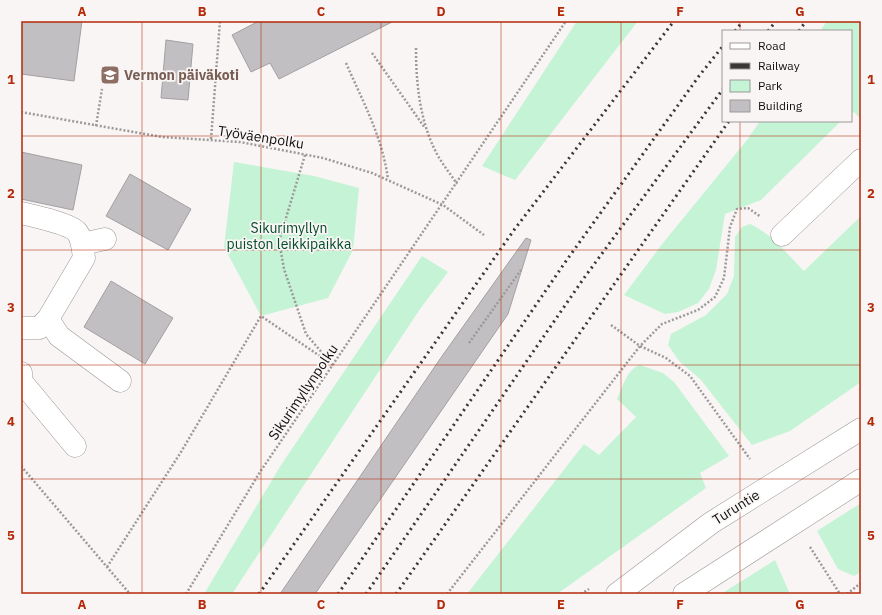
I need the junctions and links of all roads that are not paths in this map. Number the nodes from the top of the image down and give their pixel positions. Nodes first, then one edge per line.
1 (861, 160) edge
2 (21, 214) edge
3 (782, 235) road end
4 (106, 239) dead end
5 (82, 244) junction
6 (48, 319) junction
7 (21, 328) edge
8 (21, 373) edge
9 (120, 381) dead end
10 (861, 430) edge
11 (75, 446) dead end
12 (861, 480) edge
13 (617, 594) edge
14 (684, 594) edge

1 - 3 main road
2 - 5 main road
4 - 5 main road
5 - 6 main road
6 - 7 main road
6 - 9 main road
8 - 11 main road
10 - 13 main road, Turuntie
12 - 14 main road

